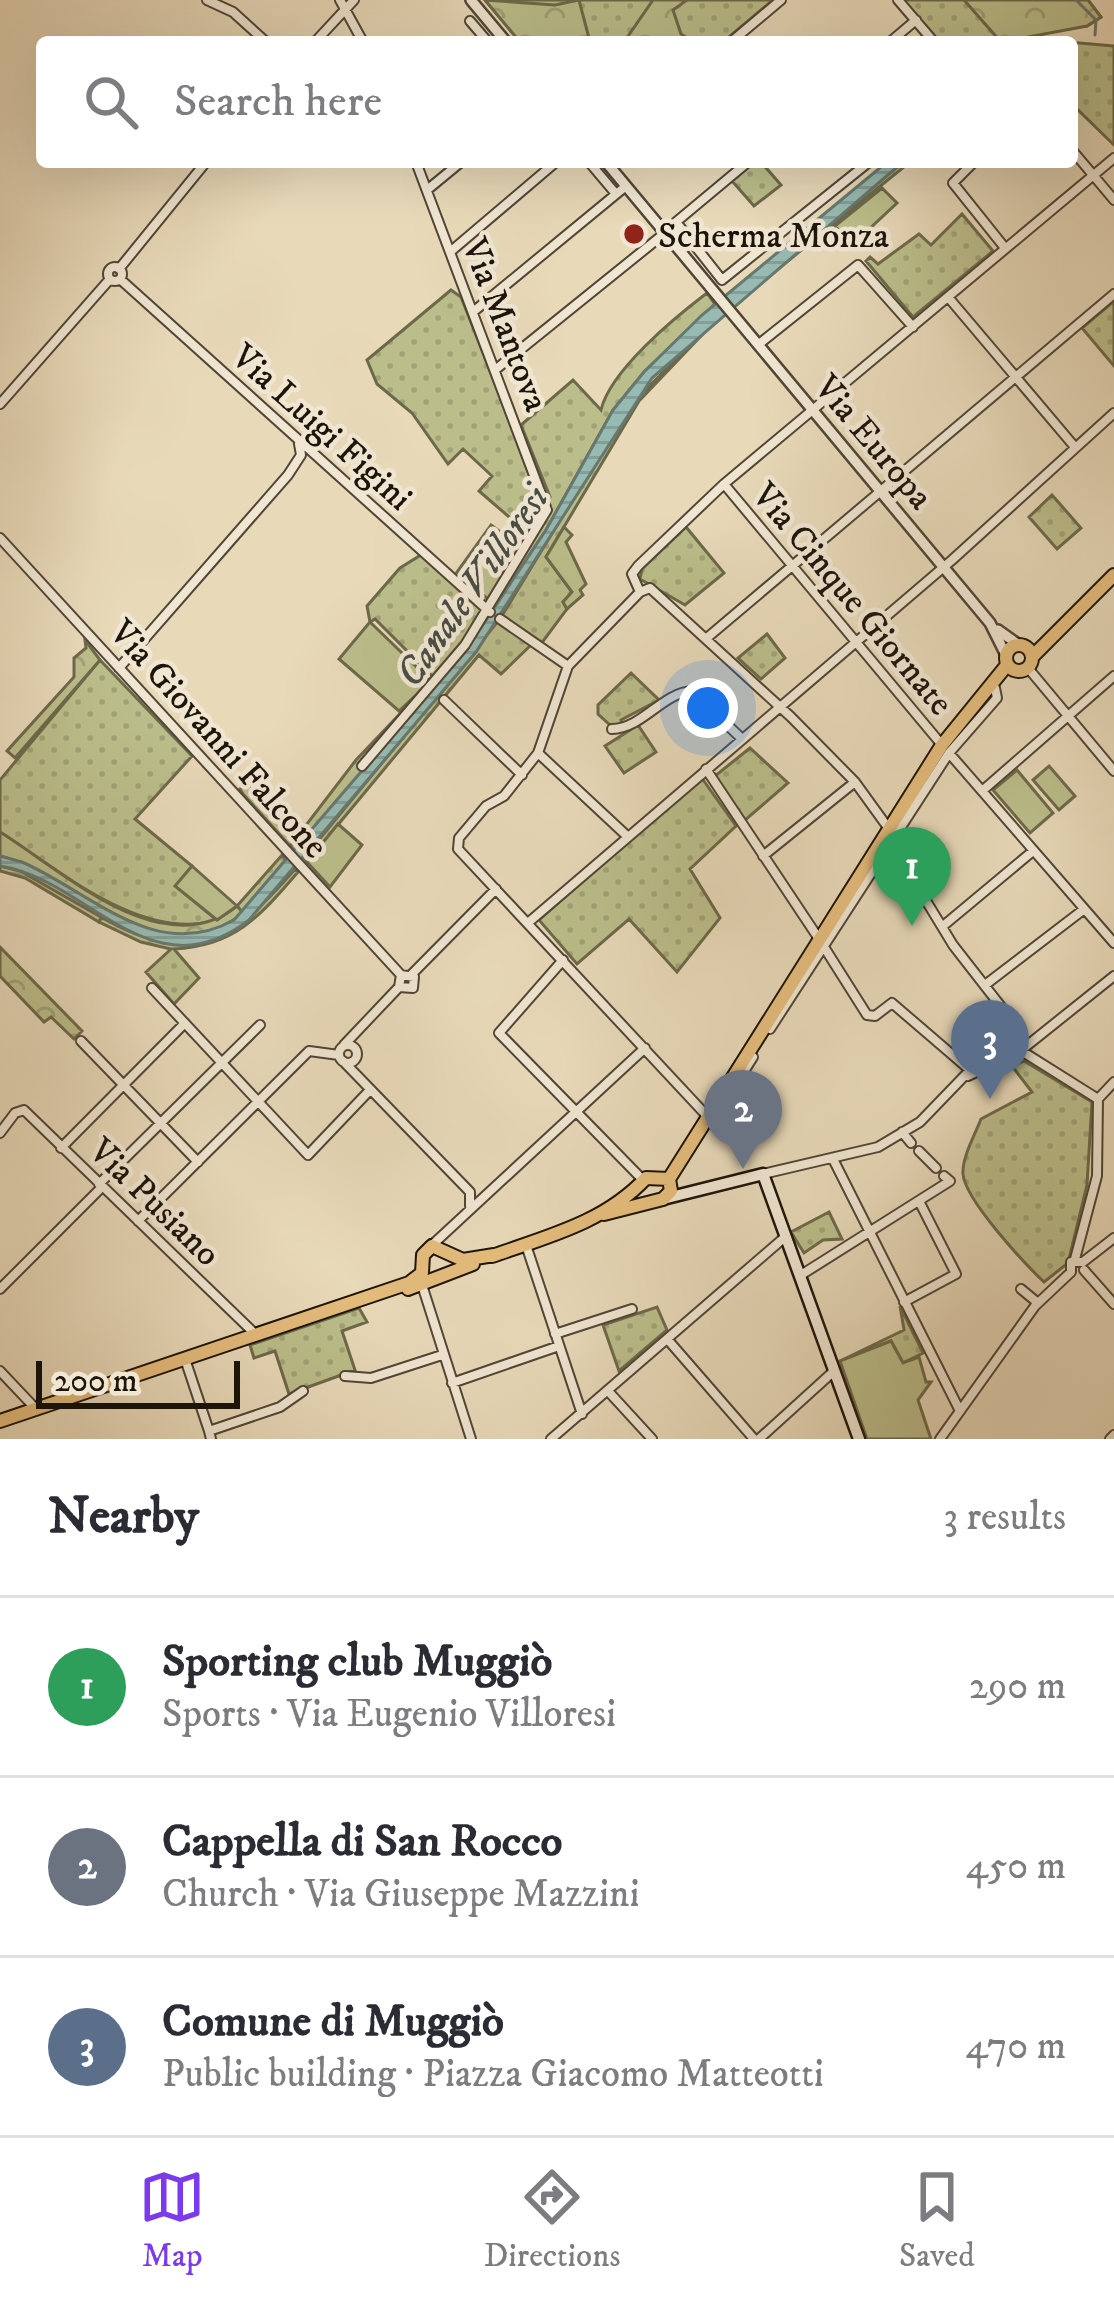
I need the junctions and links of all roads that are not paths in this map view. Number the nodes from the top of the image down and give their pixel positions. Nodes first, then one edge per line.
1 (207, 0) edge
2 (354, 0) edge
3 (471, 0) edge
4 (781, 0) edge
5 (898, 0) edge
6 (343, 5) edge
7 (916, 20) junction
8 (470, 21) dead end
9 (259, 36) edge
10 (319, 36) edge
11 (360, 36) edge
12 (483, 36) edge
13 (501, 36) edge
14 (738, 36) edge
15 (897, 36) edge
16 (929, 36) edge
17 (1078, 157) edge
18 (1114, 158) edge
19 (201, 168) edge
20 (418, 168) edge
21 (454, 168) edge
22 (549, 168) edge
23 (594, 168) edge
24 (611, 168) edge
25 (741, 168) edge
26 (861, 168) edge
27 (967, 168) edge
28 (1094, 176) junction
29 (626, 186) junction
30 (427, 190) junction
31 (616, 194) junction
32 (1114, 200) edge
33 (665, 232) junction
34 (1005, 248) junction
35 (450, 252) junction
36 (117, 276) junction
37 (1114, 294) edge
38 (948, 297) junction
39 (473, 312) junction
40 (914, 327) junction
41 (759, 344) junction
42 (495, 370) junction
43 (1016, 376) junction
44 (0, 404) edge
45 (815, 412) junction
46 (1114, 412) edge
47 (299, 444) junction
48 (1074, 446) junction
49 (724, 484) junction
50 (880, 491) junction
51 (0, 538) edge
52 (793, 566) junction
53 (944, 567) junction
54 (1114, 575) edge
55 (640, 592) junction
56 (493, 614) junction
57 (708, 637) junction
58 (855, 640) junction
59 (1019, 658) junction
60 (568, 666) junction
61 (119, 668) junction
62 (1114, 676) edge
63 (995, 688) junction
64 (444, 700) dead end
65 (779, 705) junction
66 (1069, 716) junction
67 (961, 721) junction
68 (612, 729) dead end
69 (741, 738) junction
70 (945, 749) junction
71 (538, 753) junction
72 (362, 766) dead end
73 (706, 770) junction
74 (1114, 771) edge
75 (523, 775) junction
76 (855, 782) junction
77 (982, 791) junction
78 (627, 836) junction
79 (890, 836) junction
80 (1033, 851) junction
81 (763, 856) junction
82 (496, 889) junction
83 (1083, 910) junction
84 (529, 922) junction
85 (943, 926) junction
86 (821, 943) junction
87 (1114, 943) edge
88 (563, 959) junction
89 (412, 974) junction
90 (400, 975) junction
91 (1114, 976) edge
92 (985, 985) junction
93 (399, 987) junction
94 (152, 988) dead end
95 (185, 1023) junction
96 (363, 1024) junction
97 (260, 1025) dead end
98 (1000, 1037) junction
99 (81, 1041) dead end
100 (645, 1048) junction
101 (1019, 1052) junction
102 (342, 1054) junction
103 (356, 1054) junction
104 (221, 1063) junction
105 (969, 1073) junction
106 (1114, 1082) edge
107 (123, 1084) junction
108 (368, 1087) junction
109 (1098, 1099) junction
110 (258, 1102) junction
111 (576, 1111) junction
112 (707, 1116) junction
113 (160, 1123) junction
114 (902, 1132) junction
115 (0, 1133) edge
116 (911, 1143) dead end
117 (686, 1144) junction
118 (61, 1148) junction
119 (920, 1151) dead end
120 (835, 1158) junction
121 (198, 1162) junction
122 (763, 1174) junction
123 (669, 1181) junction
124 (100, 1185) junction
125 (707, 1186) junction
126 (644, 1187) junction
127 (491, 1188) junction
128 (470, 1192) junction
129 (663, 1198) junction
130 (920, 1201) junction
131 (466, 1212) junction
132 (138, 1221) junction
133 (448, 1228) junction
134 (869, 1231) junction
135 (786, 1236) junction
136 (1114, 1238) edge
137 (526, 1245) junction
138 (431, 1247) junction
139 (449, 1253) junction
140 (494, 1256) junction
141 (1081, 1264) junction
142 (423, 1267) junction
143 (442, 1274) junction
144 (801, 1275) junction
145 (422, 1285) junction
146 (0, 1289) edge
147 (407, 1289) junction
148 (1021, 1289) dead end
149 (904, 1302) junction
150 (348, 1303) junction
151 (1038, 1303) junction
152 (427, 1304) junction
153 (1114, 1304) edge
154 (632, 1309) dead end
155 (254, 1334) junction
156 (555, 1334) junction
157 (668, 1340) junction
158 (559, 1346) junction
159 (442, 1355) junction
160 (184, 1356) junction
161 (835, 1370) junction
162 (0, 1371) edge
163 (345, 1376) dead end
164 (452, 1383) junction
165 (303, 1391) dead end
166 (608, 1391) junction
167 (34, 1408) junction
168 (961, 1412) junction
169 (582, 1414) junction
170 (0, 1421) edge
171 (210, 1435) edge
172 (554, 1438) edge
173 (471, 1439) edge
174 (652, 1439) edge
175 (756, 1439) edge
176 (859, 1439) edge
177 (940, 1439) edge

1 - 9 street
2 - 6 street
3 - 13 street
4 - 14 street
5 - 7 street
6 - 10 street
6 - 11 street
7 - 15 street
7 - 16 street
8 - 12 street
17 - 28 street
18 - 28 street
19 - 36 street
20 - 30 street, Via Mantova
21 - 30 street
22 - 35 street
23 - 31 street
24 - 29 street, Via Europa
25 - 26 street
27 - 34 street
28 - 32 street
28 - 34 street
29 - 31 street
29 - 33 street, Via Europa
30 - 35 street, Via Mantova
31 - 39 street
33 - 41 street, Via Europa
33 - 42 street
34 - 38 street
35 - 39 street, Via Mantova
36 - 44 street
36 - 47 street, Via Luigi Figini
37 - 43 street
38 - 40 street
38 - 43 street
39 - 42 street, Via Mantova
40 - 41 street
40 - 45 street
41 - 45 street, Via Europa
42 - 56 street, Via Mantova
43 - 48 street
43 - 50 street
45 - 49 street
45 - 50 street, Via Europa
46 - 48 street
47 - 56 street, Via Luigi Figini
47 - 61 street
48 - 53 street
49 - 52 street, Via Cinque Giornate
49 - 55 street
50 - 52 street
50 - 53 street, Via Europa
51 - 61 street, Via Giovanni Falcone
52 - 57 street
52 - 58 street, Via Cinque Giornate
53 - 58 street
53 - 59 street, Via Europa
54 - 59 main road
55 - 57 street
55 - 60 street
56 - 60 street, Via Luigi Figini
56 - 72 street
57 - 65 street
58 - 65 street
58 - 70 street, Via Cinque Giornate
59 - 63 main road
59 - 66 street
59 - 67 main road
60 - 71 street
61 - 90 street, Via Giovanni Falcone
62 - 66 street
63 - 67 main road
63 - 70 street
64 - 75 street
65 - 69 street
65 - 76 street
66 - 74 street
66 - 77 street
67 - 70 main road
68 - 69 street
69 - 73 street
70 - 77 street, Via Cinque Giornate
70 - 79 main road
71 - 75 street
71 - 78 street
73 - 78 street
73 - 81 street
75 - 82 street
76 - 79 street
76 - 81 street
77 - 80 street, Via Cinque Giornate
78 - 84 street
79 - 85 street
79 - 86 main road
80 - 83 street, Via Cinque Giornate
80 - 85 street
81 - 86 street
82 - 84 street
82 - 89 street
83 - 87 street, Via Cinque Giornate
83 - 92 street
84 - 88 street
85 - 92 street
86 - 105 street
86 - 112 main road
88 - 100 street
88 - 111 street
89 - 90 street
89 - 93 street
90 - 93 street
91 - 101 street
92 - 98 street
93 - 96 street
94 - 95 street
95 - 104 street
95 - 107 street
96 - 102 street
96 - 103 street
97 - 104 street
98 - 101 street
98 - 105 street
99 - 107 street
100 - 111 street
100 - 112 street
101 - 105 street
101 - 109 street
102 - 103 street
102 - 103 street
102 - 108 street
102 - 110 street
103 - 108 street
104 - 110 street
104 - 113 street
105 - 114 street
106 - 109 street
107 - 113 street
107 - 118 street
108 - 110 street
108 - 128 street
109 - 141 street
110 - 121 street
111 - 126 street
111 - 127 street
112 - 117 main road
113 - 121 street
113 - 124 street
114 - 116 street
114 - 120 street
115 - 118 street, Via Pusiano
117 - 123 main road
117 - 126 main road
118 - 124 street, Via Pusiano
119 - 130 street
120 - 122 street
120 - 134 street
121 - 132 street
122 - 125 main road
122 - 135 main road
123 - 125 main road
123 - 126 main road
123 - 129 main road
124 - 132 street, Via Pusiano
124 - 146 street
125 - 129 main road
126 - 129 main road
126 - 137 main road
127 - 128 street
127 - 131 street
128 - 131 street
130 - 134 street
130 - 149 street
131 - 133 street
132 - 155 street, Via Pusiano
133 - 138 street
133 - 139 street
134 - 144 street
134 - 149 street
135 - 144 main road
135 - 157 street
136 - 141 street
137 - 140 main road
137 - 156 street
138 - 139 main road
138 - 142 main road
139 - 140 main road
139 - 143 main road
140 - 143 main road
141 - 151 street
141 - 153 street
142 - 143 main road
142 - 150 main road
143 - 145 main road
144 - 161 main road
145 - 147 main road
145 - 152 street
147 - 150 main road
147 - 152 street
148 - 151 street
149 - 168 street
150 - 155 main road
151 - 168 street
152 - 159 street
154 - 156 street
155 - 160 main road
156 - 158 street
157 - 166 street
157 - 175 street
158 - 164 street
158 - 169 street
159 - 163 street
159 - 164 street
160 - 167 main road
160 - 171 street
161 - 175 street
161 - 176 main road
162 - 167 street
164 - 173 street
165 - 171 street
166 - 169 street
166 - 174 street
167 - 170 main road
168 - 177 street
169 - 172 street

